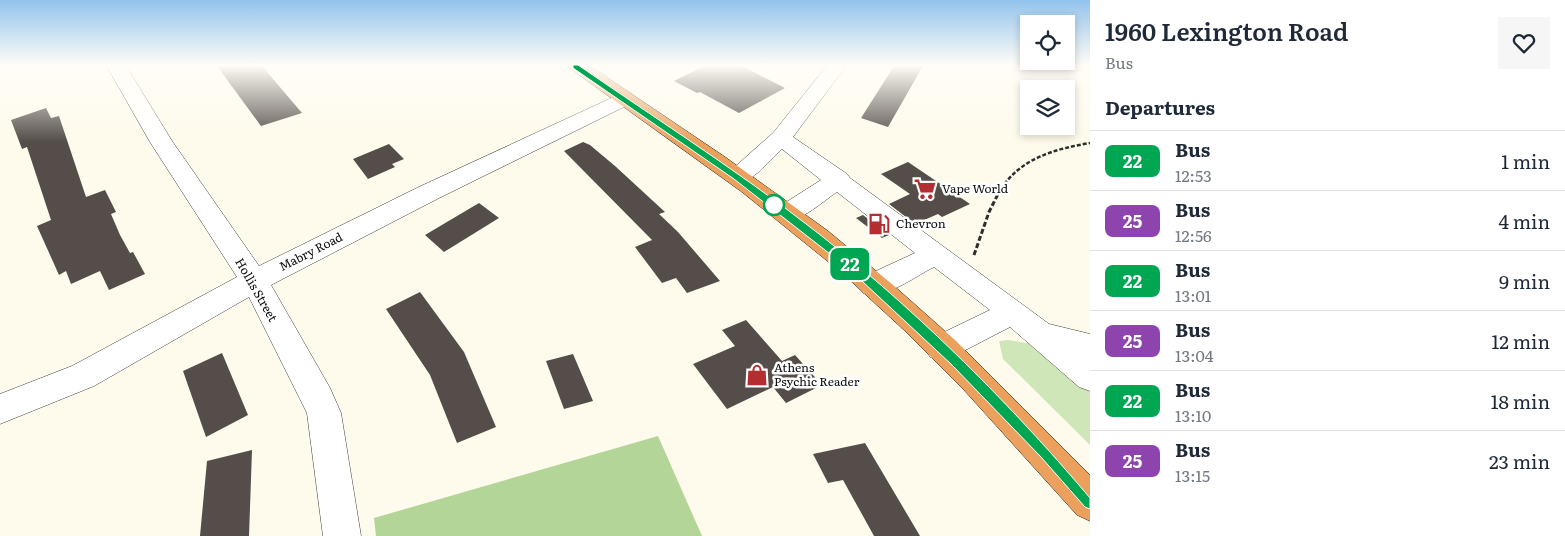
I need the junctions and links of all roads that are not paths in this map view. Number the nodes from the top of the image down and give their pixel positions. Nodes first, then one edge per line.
1 (131, 91) edge
2 (612, 91) edge
3 (818, 91) edge
4 (625, 100) junction
5 (781, 138) junction
6 (737, 177) junction
7 (839, 180) junction
8 (786, 214) junction
9 (937, 254) junction
10 (254, 281) junction
11 (873, 285) junction
12 (1013, 312) junction
13 (1042, 335) junction
14 (1090, 347) edge
15 (941, 348) junction
16 (1090, 377) edge
17 (0, 409) edge
18 (1090, 502) edge
19 (342, 536) edge

1 - 10 street, Hollis Street
2 - 4 highway
3 - 5 street
4 - 6 highway
4 - 10 street, Mabry Road
5 - 6 street
5 - 7 street
6 - 8 highway
7 - 8 street
7 - 9 street
8 - 11 highway
9 - 11 street
9 - 12 street
10 - 17 street, Mabry Road
10 - 19 street, Hollis Street
11 - 15 highway
12 - 13 street
12 - 15 street
13 - 14 street
13 - 16 street
15 - 18 highway

